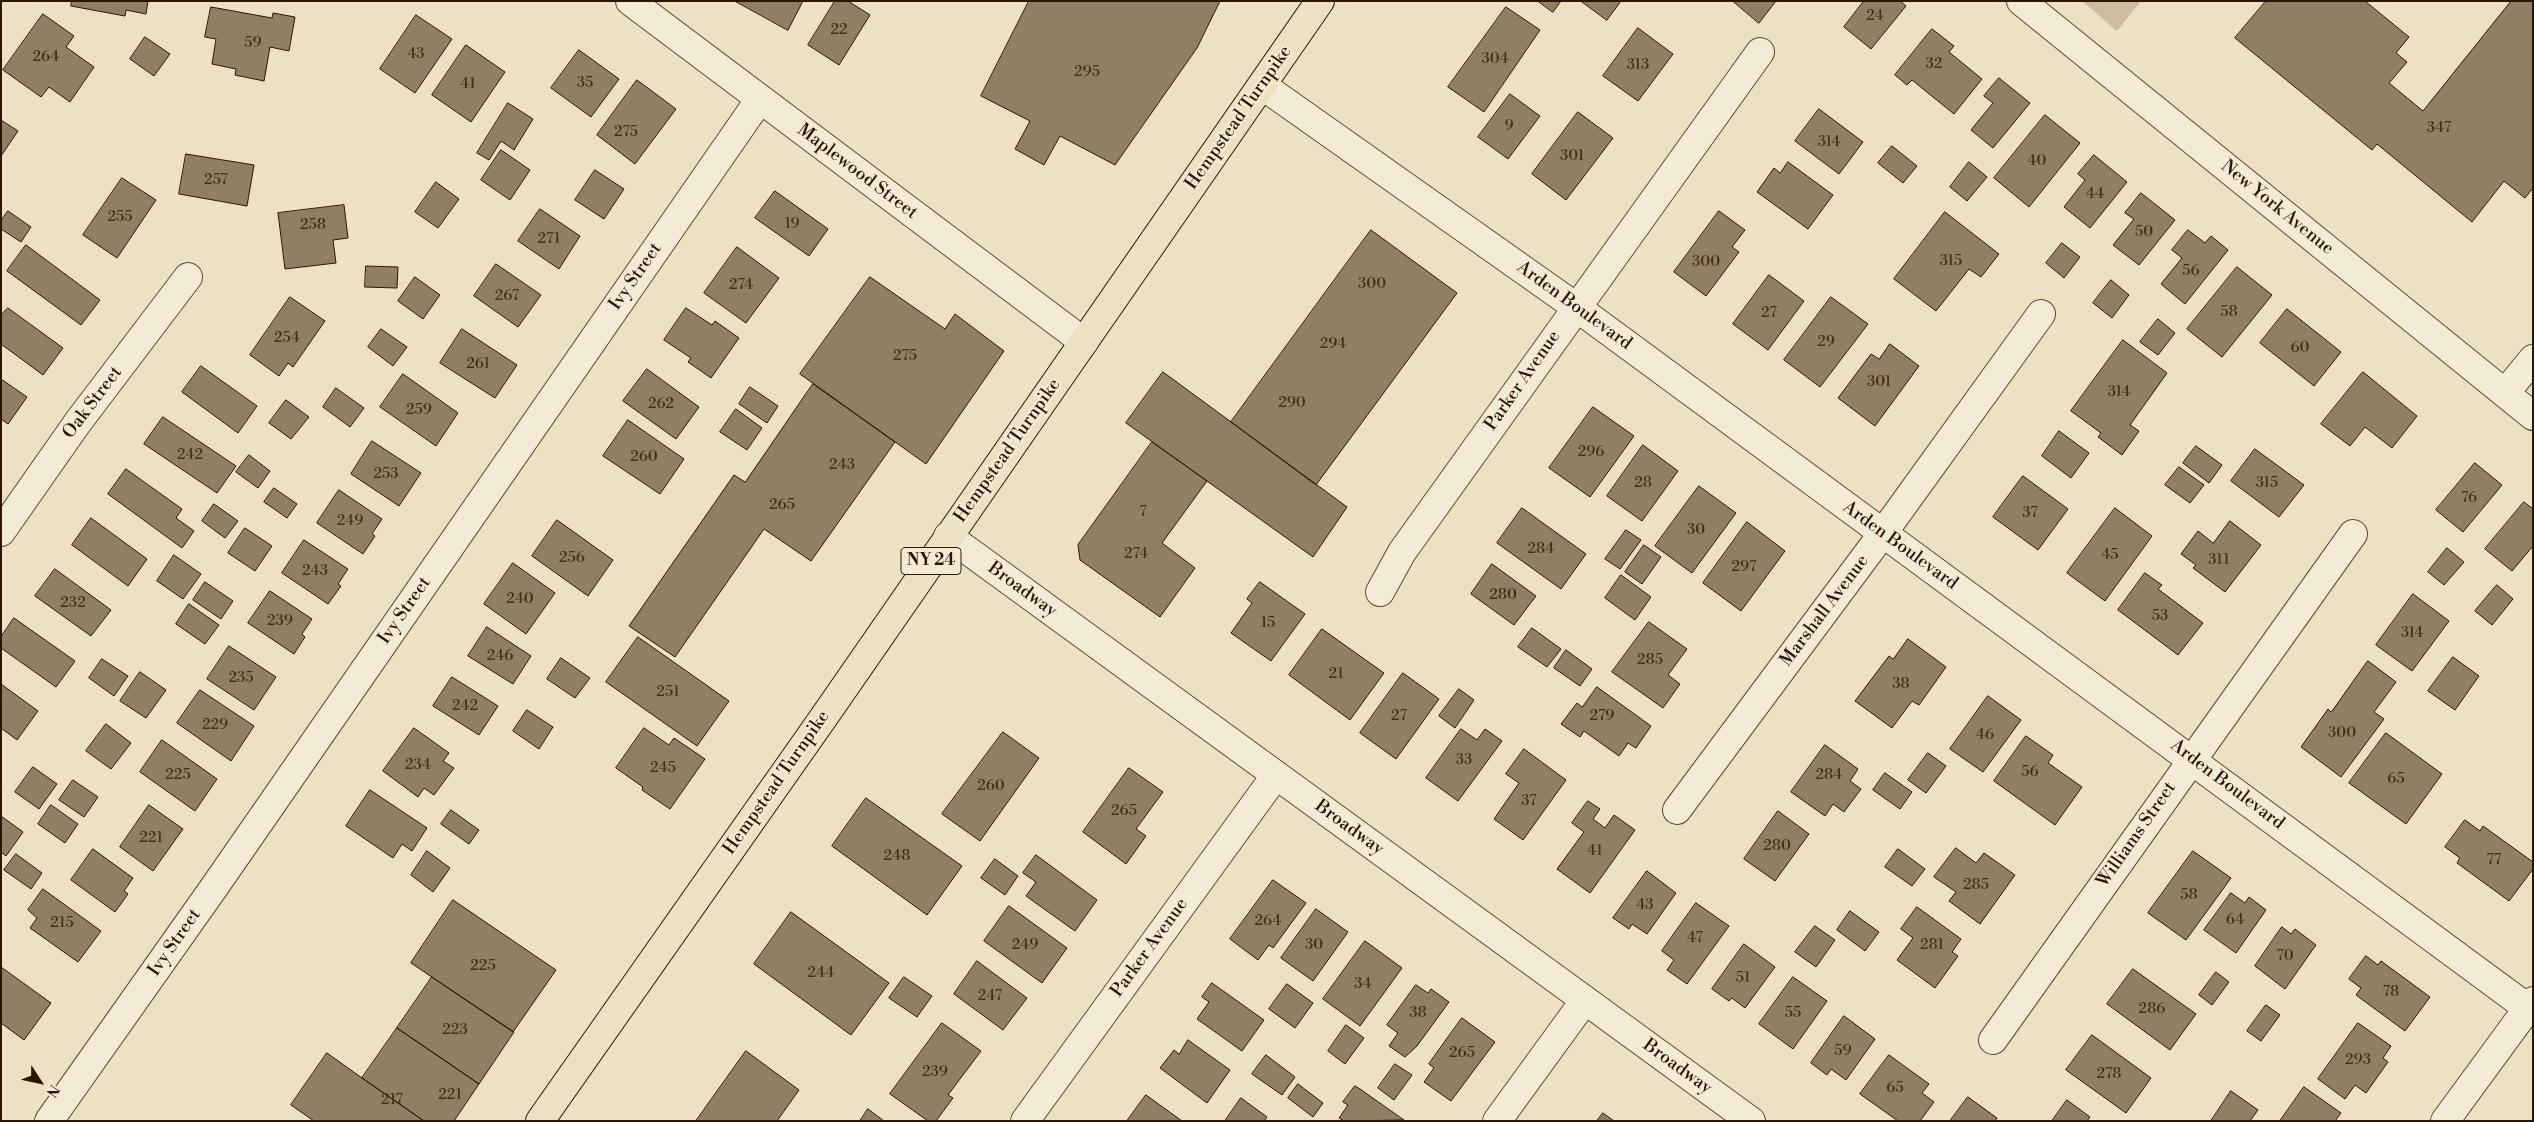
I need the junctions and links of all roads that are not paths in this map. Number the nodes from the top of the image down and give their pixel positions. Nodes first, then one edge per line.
1 (630, 1) edge
2 (1320, 1) edge
3 (2021, 1) edge
4 (1760, 52) dead end
5 (1263, 86) junction
6 (760, 99) junction
7 (188, 277) dead end
8 (1576, 307) junction
9 (2041, 314) dead end
10 (1084, 342) junction
11 (2533, 359) edge
12 (2505, 393) junction
13 (2533, 416) edge
14 (1, 532) edge
15 (1883, 533) junction
16 (2353, 534) dead end
17 (948, 536) junction
18 (1380, 592) dead end
19 (2191, 759) junction
20 (1276, 775) junction
21 (1677, 810) dead end
22 (1585, 1000) junction
23 (2531, 1007) edge
24 (1992, 1040) dead end
25 (49, 1121) edge
26 (540, 1121) edge
27 (1025, 1121) edge
28 (1497, 1121) edge
29 (1751, 1121) edge
30 (2445, 1121) edge

1 - 6 street, Maplewood Street
2 - 5 main road, Hempstead Turnpike / NY 24
3 - 12 street, New York Avenue
4 - 8 street, Parker Avenue
5 - 8 street, Arden Boulevard
5 - 10 main road, Hempstead Turnpike / NY 24
6 - 10 street, Maplewood Street
6 - 25 street, Ivy Street
7 - 14 street, Oak Street
8 - 15 street, Arden Boulevard
8 - 18 street, Parker Avenue
9 - 15 street, Marshall Avenue
10 - 17 main road, Hempstead Turnpike / NY 24
11 - 12 street
12 - 13 street, New York Avenue
15 - 19 street, Arden Boulevard
15 - 21 street, Marshall Avenue
16 - 19 street, Williams Street
17 - 20 street, Broadway
17 - 26 main road, Hempstead Turnpike / NY 24
19 - 23 street, Arden Boulevard
19 - 24 street, Williams Street
20 - 22 street, Broadway
20 - 27 street, Parker Avenue
22 - 28 street
22 - 29 street, Broadway
23 - 30 street

